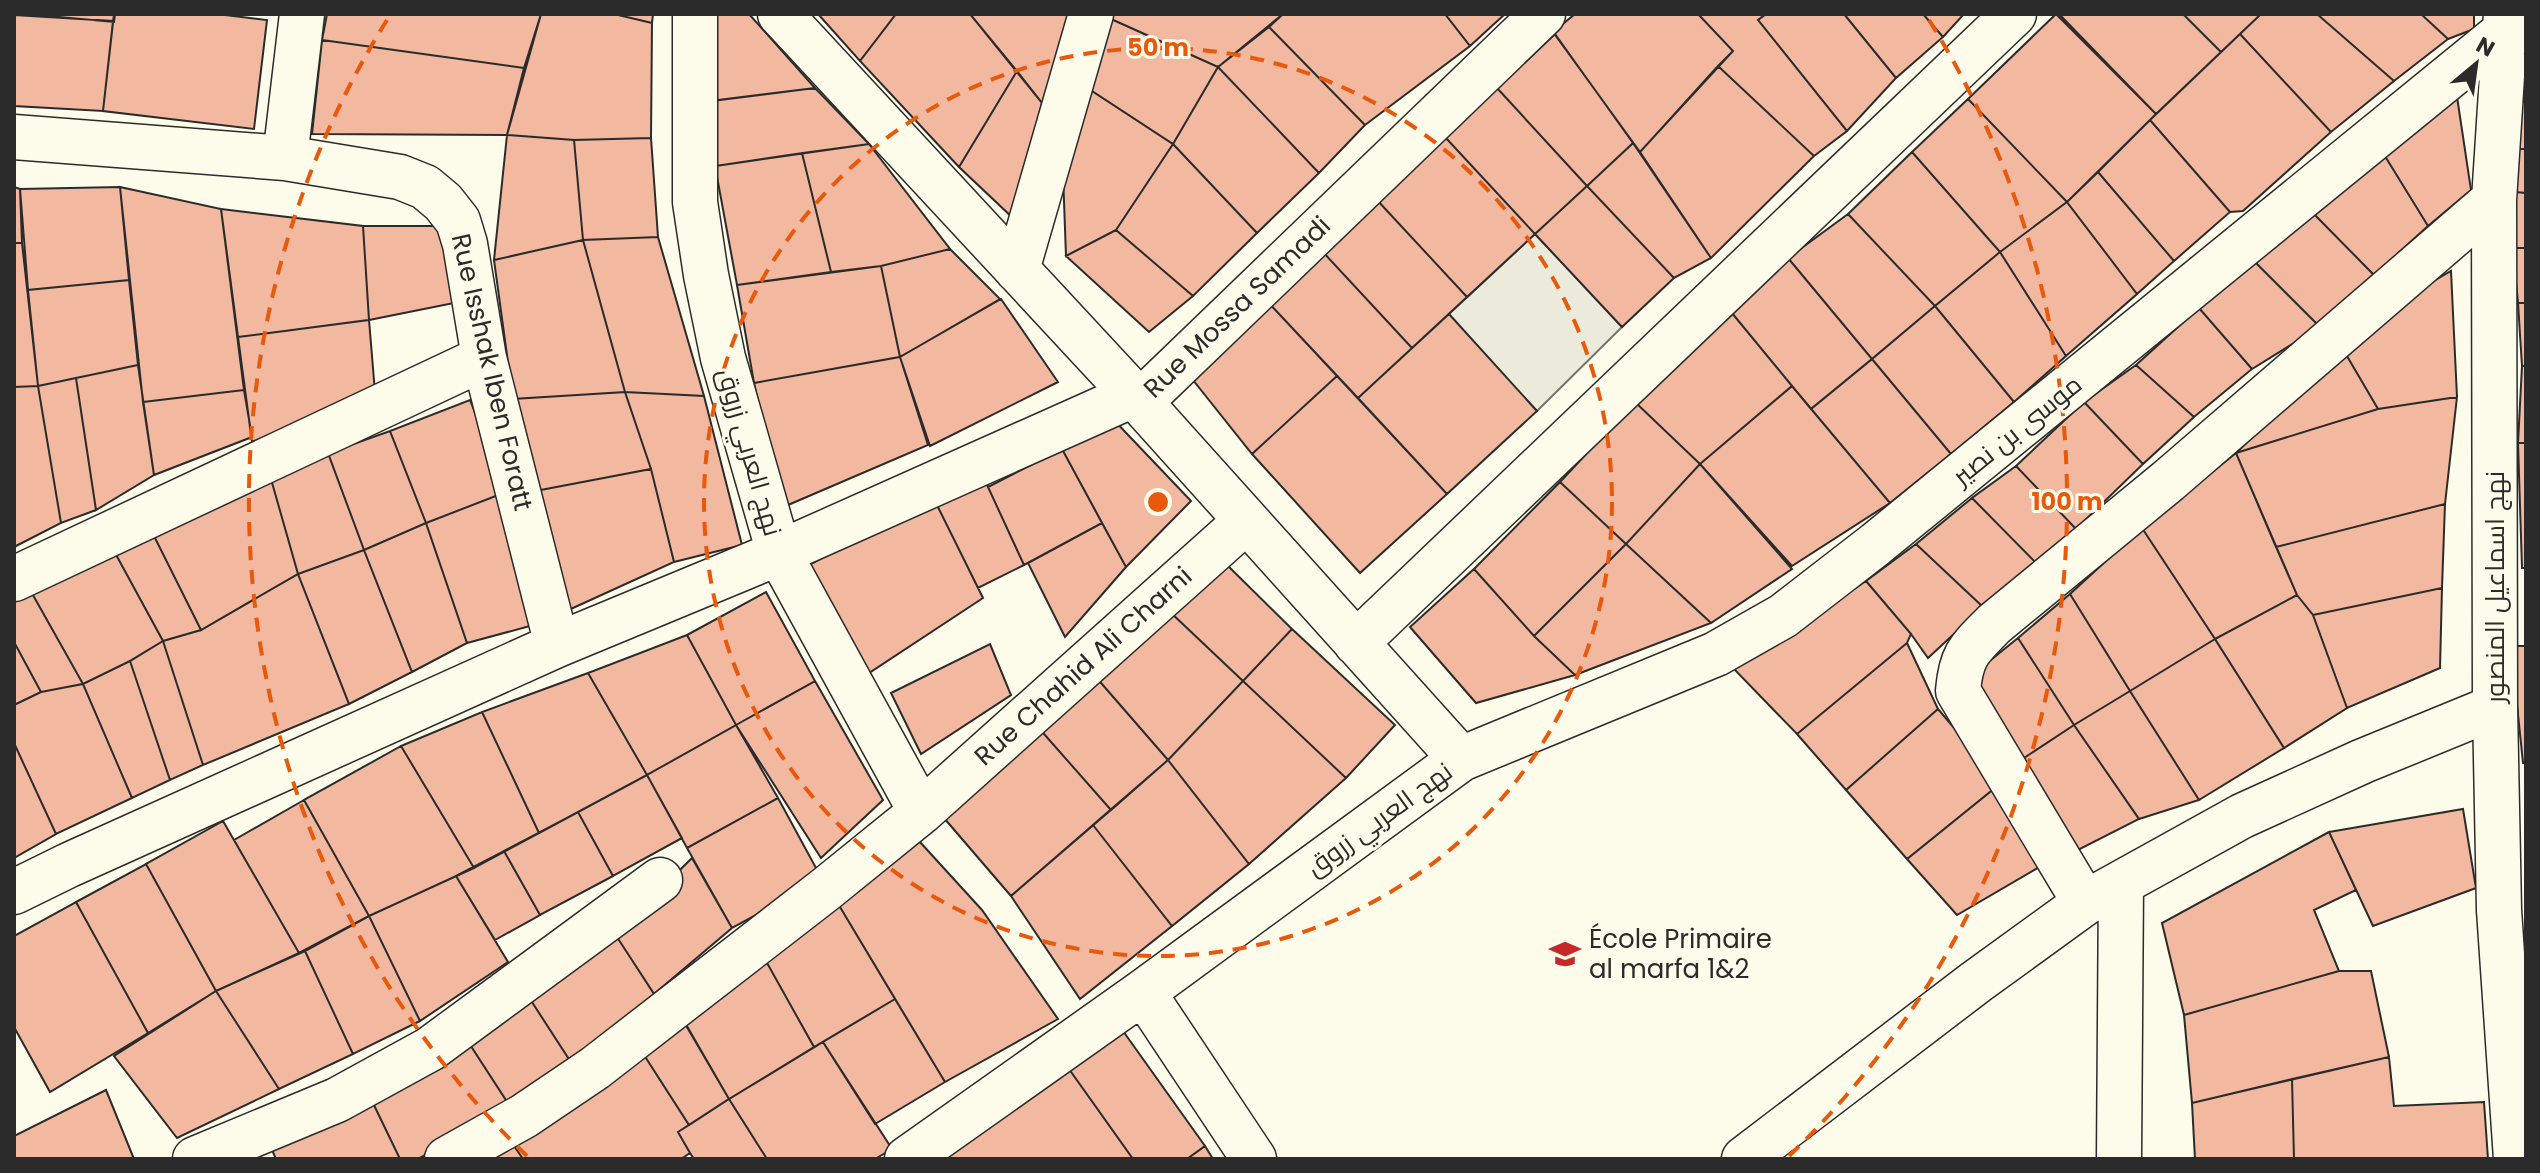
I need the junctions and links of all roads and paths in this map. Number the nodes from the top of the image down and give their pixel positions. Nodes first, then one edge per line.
1 (302, 14) edge
2 (695, 14) edge
3 (780, 14) edge
4 (1091, 14) edge
5 (1543, 14) edge
6 (2014, 14) edge
7 (2512, 26) edge
8 (14, 137) edge
9 (285, 158) junction
10 (2494, 200) junction
11 (1017, 270) junction
12 (484, 358) junction
13 (1136, 398) junction
14 (1246, 521) junction
15 (779, 553) junction
16 (14, 579) edge
17 (2511, 620) edge
18 (1356, 643) junction
19 (557, 645) junction
20 (2495, 707) junction
21 (1461, 759) junction
22 (921, 812) junction
23 (660, 880) dead end
24 (14, 892) edge
25 (2103, 894) junction
26 (2513, 909) edge
27 (1143, 992) junction
28 (195, 1159) edge
29 (447, 1159) edge
30 (907, 1159) edge
31 (1254, 1159) edge
32 (1744, 1159) edge
33 (2119, 1159) edge
34 (2516, 1159) edge

1 - 9 street
2 - 15 street, نهج العربي زروق
3 - 11 street, Rue Mossa Samadi
4 - 11 street
5 - 13 street, Rue Mossa Samadi
6 - 18 street
7 - 10 street, نهج اسماعيل المنصور
7 - 21 street, موسى بن نصير
8 - 9 street, Rue Isshak Iben Foratt
9 - 12 street, Rue Isshak Iben Foratt
10 - 17 street, نهج اسماعيل المنصور
10 - 25 street
11 - 13 street, Rue Mossa Samadi
12 - 16 street
12 - 19 street, Rue Isshak Iben Foratt
13 - 14 street, نهج العربي زروق
13 - 15 street, نهج العربي زروق
14 - 18 street, نهج العربي زروق
14 - 22 street, Rue Chahid Ali Charni
15 - 19 street
15 - 22 street
17 - 20 street, نهج اسماعيل المنصور
18 - 21 street, نهج العربي زروق
19 - 24 street
20 - 25 street
20 - 26 street, نهج اسماعيل المنصور
21 - 27 street, نهج العربي زروق
22 - 29 street, Rue Chahid Ali Charni
23 - 28 street
25 - 32 street
25 - 33 street
26 - 34 street, نهج اسماعيل المنصور
27 - 30 street, نهج العربي زروق
27 - 31 street

